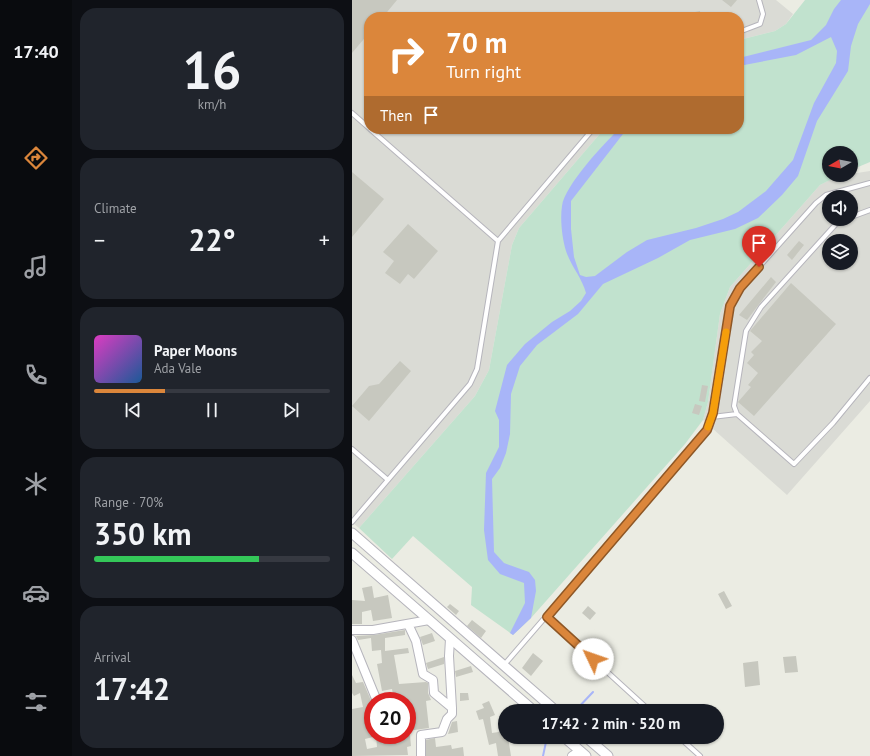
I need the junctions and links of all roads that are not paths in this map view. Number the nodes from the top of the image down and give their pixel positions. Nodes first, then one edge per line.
1 (759, 0) edge
2 (744, 30) edge
3 (352, 113) edge
4 (364, 123) edge
5 (377, 134) edge
6 (589, 134) edge
7 (870, 183) edge
8 (870, 210) edge
9 (858, 214) edge
10 (834, 226) edge
11 (498, 241) junction
12 (870, 378) edge
13 (737, 414) junction
14 (712, 417) junction
15 (352, 449) edge
16 (388, 480) junction
17 (352, 522) edge
18 (352, 532) edge
19 (352, 553) edge
20 (439, 609) junction
21 (547, 617) junction
22 (430, 620) junction
23 (408, 624) junction
24 (352, 630) edge
25 (450, 639) junction
26 (352, 640) edge
27 (504, 665) junction
28 (494, 677) junction
29 (373, 692) edge
30 (526, 704) edge
31 (548, 704) edge
32 (642, 704) edge
33 (452, 708) junction
34 (570, 744) edge
35 (594, 744) edge
36 (687, 744) edge
37 (579, 754) edge
38 (421, 756) edge
39 (608, 756) edge
40 (700, 756) edge

1 - 2 lane
3 - 4 lane
5 - 11 lane
6 - 11 lane
7 - 14 lane
8 - 9 lane
10 - 13 lane
11 - 16 lane
12 - 13 lane
13 - 14 lane
14 - 21 lane
15 - 16 lane
16 - 17 lane
18 - 20 street
19 - 22 street
20 - 22 street
20 - 27 street
21 - 27 lane
21 - 32 lane
22 - 23 street
22 - 25 street
23 - 24 street
23 - 33 street
25 - 28 street
25 - 33 street
26 - 29 street
27 - 28 street
27 - 31 street
28 - 30 street
33 - 38 street
34 - 37 street
35 - 39 street
36 - 40 lane

